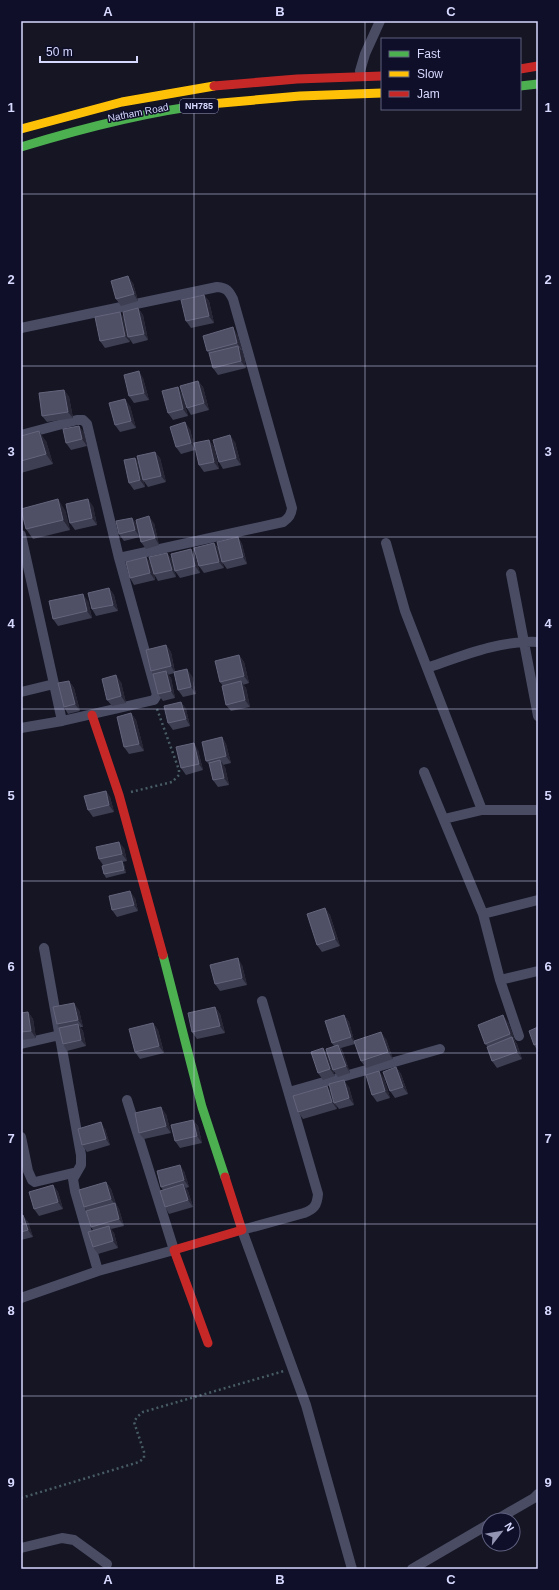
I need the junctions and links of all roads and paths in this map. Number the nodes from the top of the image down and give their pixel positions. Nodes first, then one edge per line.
1 (380, 21) edge
2 (538, 60) edge
3 (521, 63) edge
4 (538, 66) edge
5 (521, 69) edge
6 (381, 70) edge
7 (360, 71) junction
8 (381, 76) edge
9 (538, 84) edge
10 (521, 86) edge
11 (538, 89) edge
12 (521, 92) edge
13 (381, 93) edge
14 (381, 98) edge
15 (21, 123) edge
16 (21, 129) edge
17 (21, 146) edge
18 (21, 153) edge
19 (21, 328) edge
20 (21, 435) edge
21 (21, 534) edge
22 (386, 543) dead end
23 (119, 558) junction
24 (511, 574) dead end
25 (524, 642) junction
26 (538, 642) edge
27 (427, 668) junction
28 (54, 684) junction
29 (21, 692) edge
30 (154, 700) junction
31 (92, 715) junction
32 (538, 716) edge
33 (62, 721) junction
34 (21, 728) edge
35 (424, 772) dead end
36 (119, 795) junction
37 (482, 810) junction
38 (538, 810) edge
39 (444, 819) junction
40 (538, 900) edge
41 (483, 914) junction
42 (44, 948) dead end
43 (538, 971) edge
44 (500, 980) junction
45 (262, 1001) dead end
46 (60, 1036) junction
47 (519, 1036) dead end
48 (21, 1044) edge
49 (440, 1049) dead end
50 (290, 1092) junction
51 (127, 1100) dead end
52 (21, 1137) edge
53 (77, 1172) junction
54 (242, 1230) junction
55 (174, 1250) junction
56 (98, 1271) junction
57 (21, 1298) edge
58 (208, 1343) dead end
59 (292, 1369) junction
60 (538, 1494) edge
61 (21, 1498) edge
62 (510, 1512) edge
63 (481, 1529) edge
64 (21, 1548) edge
65 (107, 1564) dead end
66 (352, 1569) edge
67 (412, 1569) edge

1 - 7 street
2 - 3 main road
4 - 5 main road
6 - 7 main road, Natham Road
7 - 15 main road, Natham Road
8 - 16 main road, NH785
9 - 10 main road
11 - 12 main road
13 - 17 main road, NH785
14 - 18 main road, Natham Road
19 - 23 street
20 - 23 street
21 - 28 street
22 - 27 street
23 - 30 street
24 - 25 street
25 - 26 street
25 - 27 street
25 - 32 street
27 - 37 street
28 - 29 street
28 - 33 street
30 - 31 street
30 - 36 path
31 - 33 street
31 - 36 main road
33 - 34 street
35 - 39 street
36 - 54 main road
37 - 38 street
37 - 39 street
39 - 41 street
40 - 41 street
41 - 44 street
42 - 46 street
43 - 44 street
44 - 47 street
45 - 50 street
46 - 48 street
46 - 53 street
49 - 50 street
50 - 54 street
51 - 55 street
52 - 53 street
53 - 56 street
54 - 55 main road
54 - 59 street
55 - 56 street
55 - 58 main road
56 - 57 street
59 - 61 path
59 - 66 street
60 - 62 street
63 - 67 street
64 - 65 street

